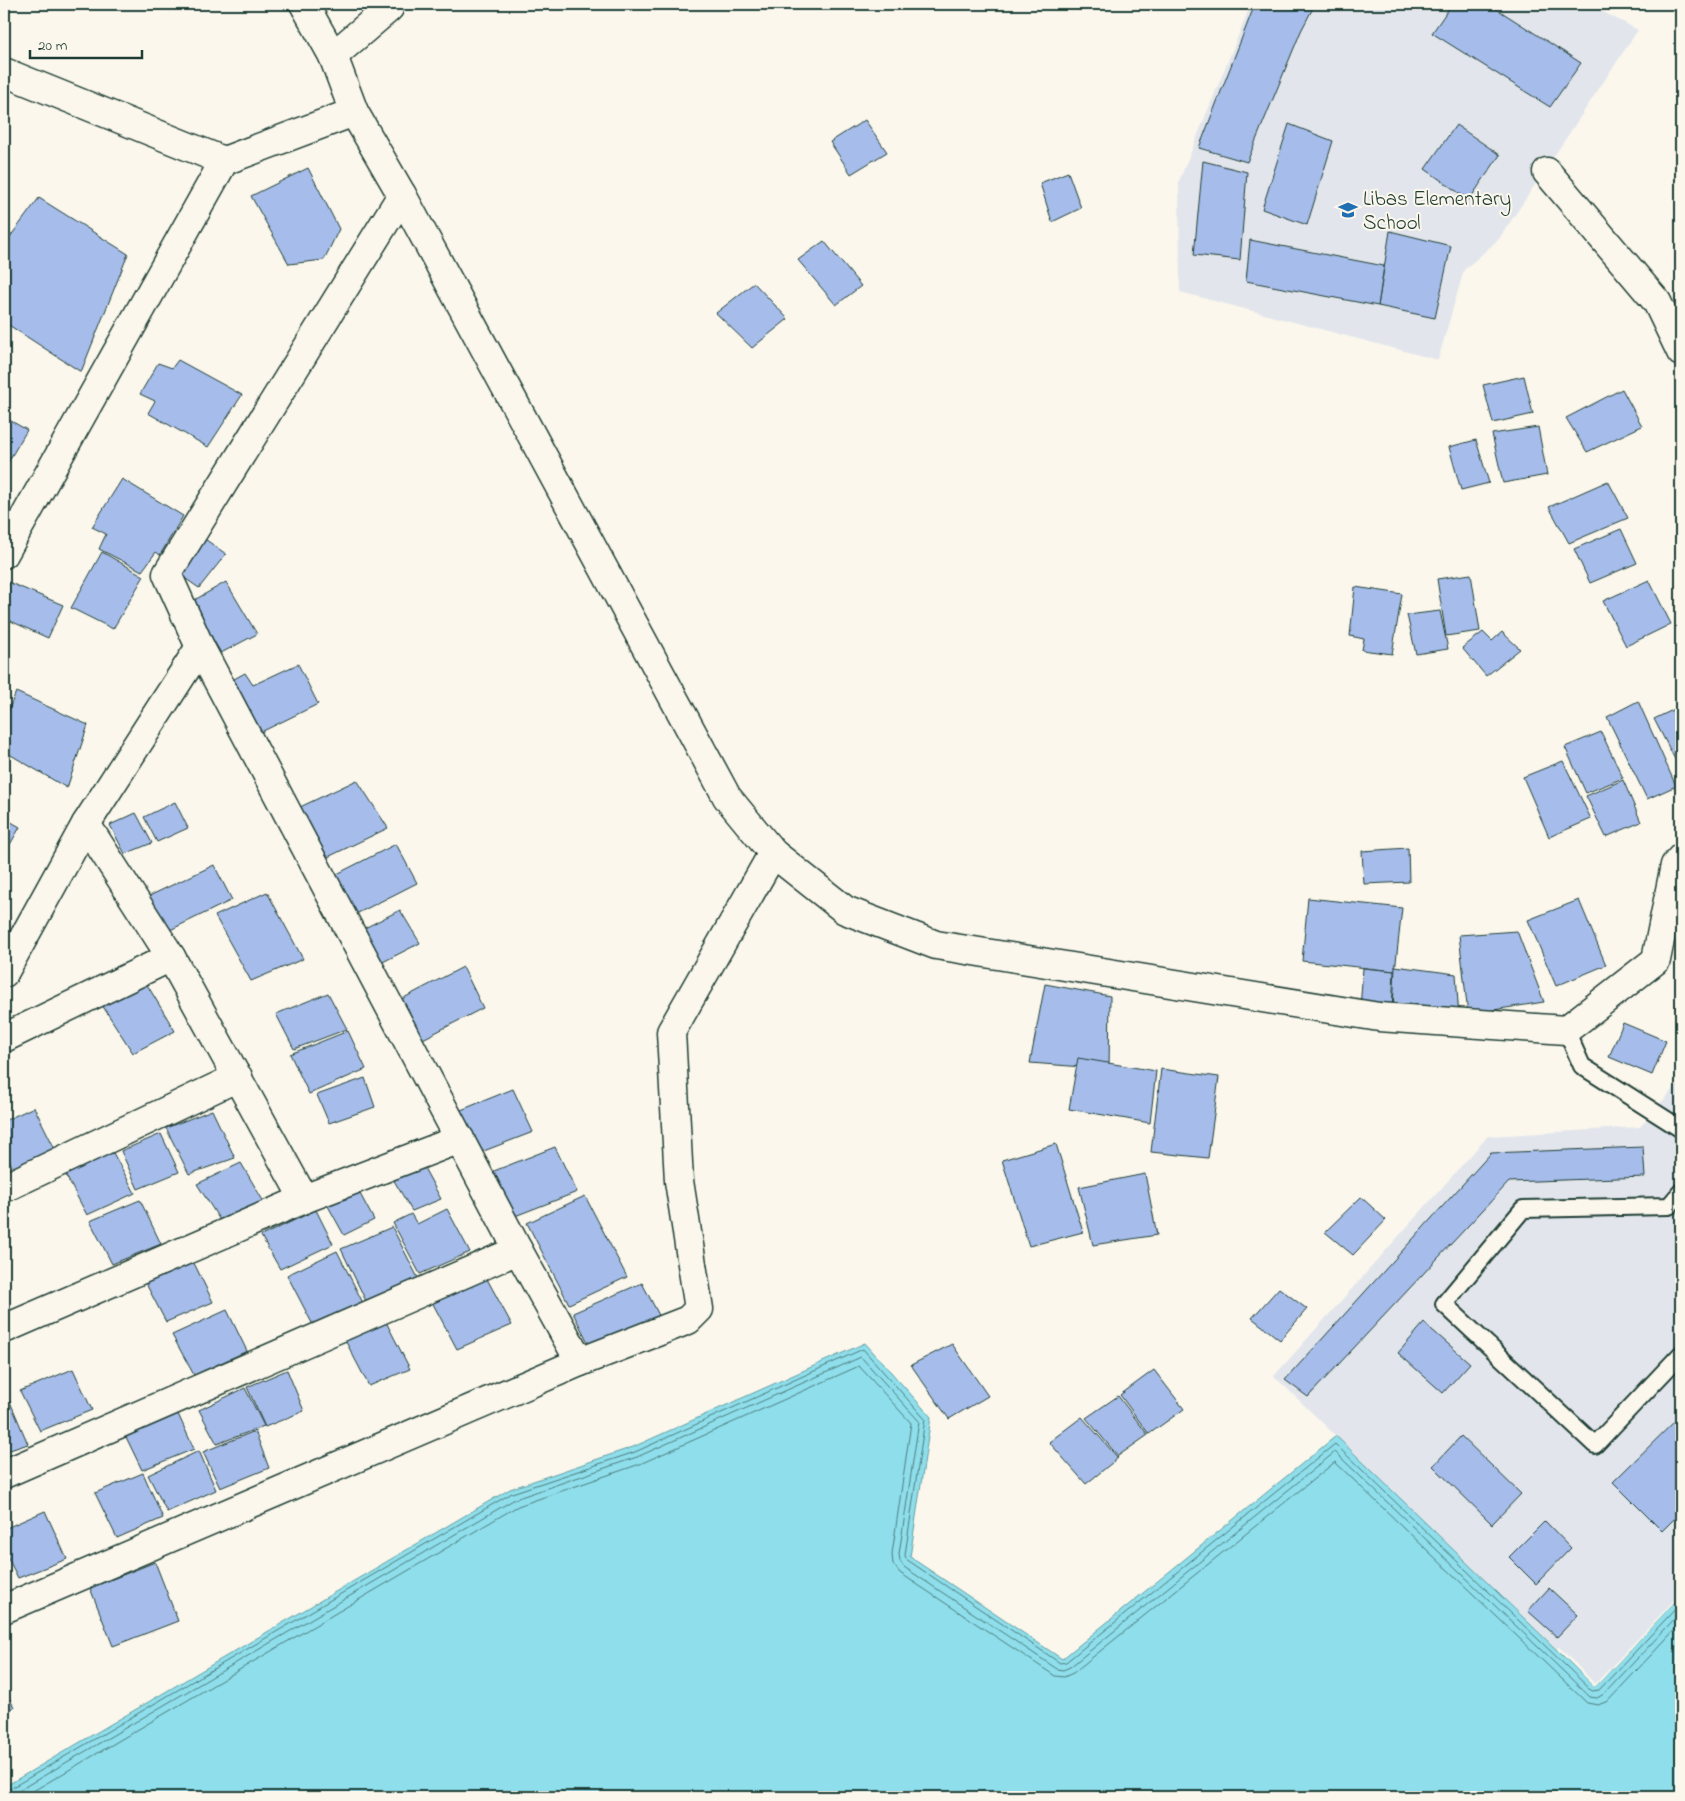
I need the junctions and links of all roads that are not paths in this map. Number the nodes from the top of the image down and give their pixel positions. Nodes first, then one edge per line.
1 (304, 4) edge
2 (389, 4) edge
3 (333, 56) junction
4 (4, 72) edge
5 (354, 112) junction
6 (224, 161) junction
7 (1547, 172) dead end
8 (402, 195) junction
9 (1681, 352) edge
10 (4, 554) edge
11 (200, 647) junction
12 (86, 824) junction
13 (774, 853) junction
14 (1681, 858) edge
15 (171, 957) junction
16 (4, 973) edge
17 (1566, 1030) junction
18 (4, 1038) edge
19 (238, 1077) junction
20 (1681, 1129) edge
21 (460, 1140) junction
22 (4, 1188) edge
23 (1681, 1192) edge
24 (304, 1199) junction
25 (518, 1250) junction
26 (4, 1329) edge
27 (1681, 1354) edge
28 (580, 1362) junction
29 (4, 1474) edge
30 (4, 1609) edge

1 - 3 street
2 - 3 street
3 - 5 street
4 - 6 street
5 - 6 street
5 - 8 street
6 - 10 street
7 - 9 street
8 - 11 street
8 - 13 street
11 - 12 street
11 - 21 street
12 - 15 street
12 - 16 street
13 - 17 street
13 - 28 street
14 - 17 street
15 - 18 street
15 - 19 street
17 - 20 lane
19 - 22 street
19 - 24 street
21 - 24 street
21 - 25 street
23 - 27 lane
24 - 26 street
25 - 28 street
25 - 29 street
28 - 30 street

